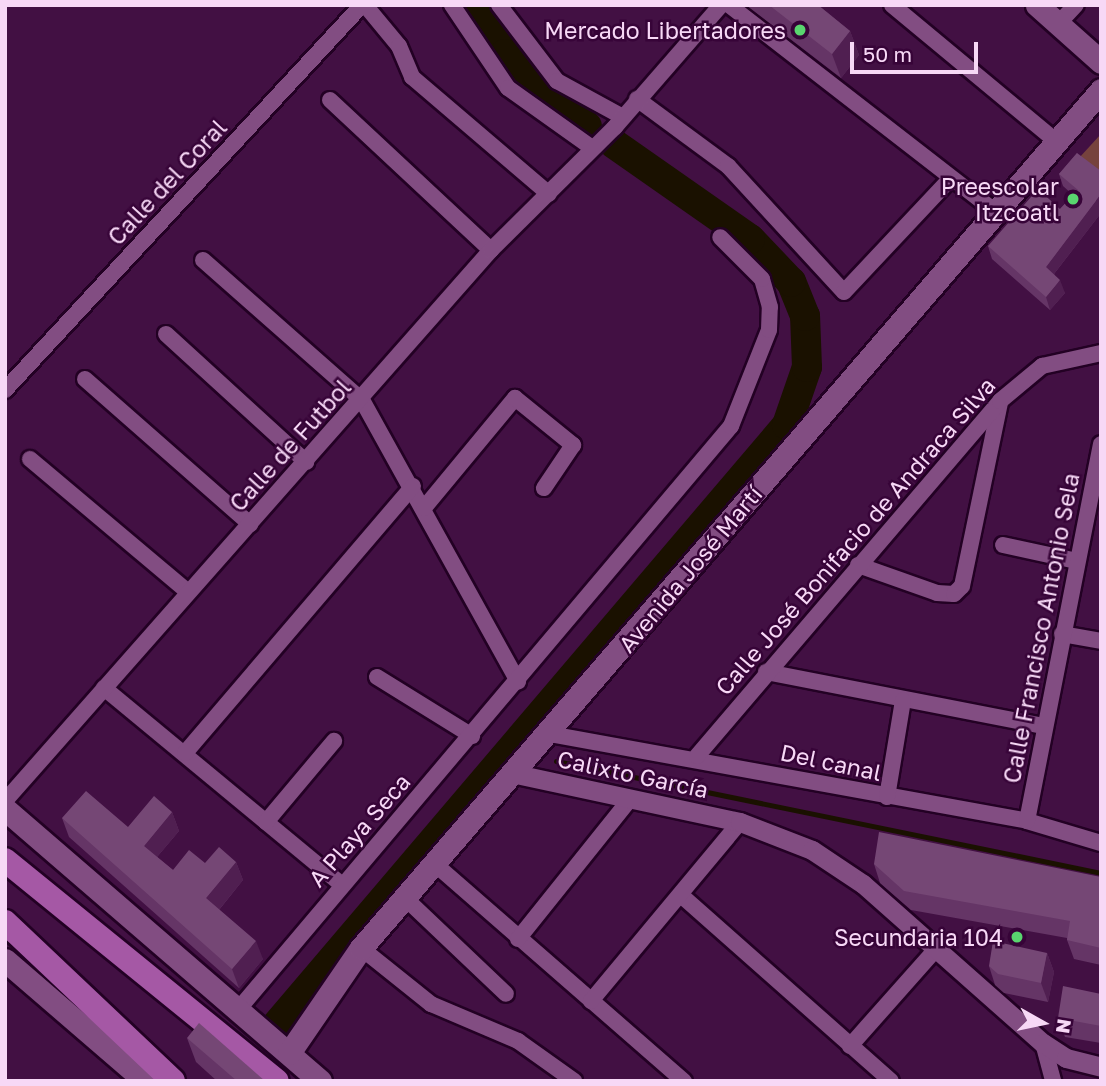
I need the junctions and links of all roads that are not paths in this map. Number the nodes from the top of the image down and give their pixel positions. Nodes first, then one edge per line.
1 (363, 5) edge
2 (452, 5) edge
3 (499, 5) edge
4 (721, 5) edge
5 (729, 5) edge
6 (892, 5) edge
7 (1037, 5) edge
8 (1076, 5) edge
9 (1058, 24) junction
10 (1101, 62) edge
11 (1100, 93) edge
12 (637, 99) junction
13 (330, 100) dead end
14 (619, 122) junction
15 (1057, 142) junction
16 (592, 149) junction
17 (950, 179) junction
18 (550, 194) junction
19 (998, 213) junction
20 (720, 237) dead end
21 (491, 250) junction
22 (203, 260) dead end
23 (166, 334) dead end
24 (1101, 353) edge
25 (85, 379) dead end
26 (5, 390) edge
27 (362, 400) junction
28 (1000, 401) junction
29 (1101, 444) edge
30 (30, 458) dead end
31 (306, 462) junction
32 (413, 486) junction
33 (544, 488) dead end
34 (1095, 499) edge
35 (424, 508) junction
36 (250, 524) junction
37 (1003, 545) dead end
38 (1077, 561) junction
39 (858, 565) junction
40 (188, 592) junction
41 (1062, 634) junction
42 (1101, 641) edge
43 (766, 672) junction
44 (377, 677) dead end
45 (518, 682) junction
46 (104, 688) junction
47 (902, 700) junction
48 (1044, 726) junction
49 (550, 734) junction
50 (472, 736) junction
51 (334, 741) dead end
52 (185, 753) junction
53 (697, 756) junction
54 (516, 774) junction
55 (887, 797) junction
56 (630, 799) junction
57 (5, 801) edge
58 (5, 809) edge
59 (1027, 821) junction
60 (266, 822) junction
61 (740, 822) junction
62 (1098, 840) edge
63 (5, 860) edge
64 (436, 865) junction
65 (341, 884) junction
66 (682, 896) junction
67 (405, 898) junction
68 (5, 922) edge
69 (519, 939) junction
70 (361, 948) junction
71 (937, 948) junction
72 (5, 960) edge
73 (506, 994) dead end
74 (591, 1001) junction
75 (237, 1011) junction
76 (1043, 1043) junction
77 (850, 1046) junction
78 (289, 1053) junction
79 (1093, 1066) edge
80 (144, 1081) edge
81 (173, 1081) edge
82 (276, 1081) edge
83 (320, 1081) edge
84 (574, 1081) edge
85 (684, 1081) edge
86 (891, 1081) edge
87 (1053, 1081) edge

1 - 18 street
1 - 26 street, Calle del Coral
2 - 16 street
3 - 14 street
4 - 12 street, Calle de Futbol
5 - 17 street
6 - 15 street
7 - 9 main road
8 - 9 street
9 - 10 main road
11 - 15 main road, Avenida José Martí
12 - 14 street, Calle de Futbol
12 - 17 street
13 - 21 street
14 - 16 street, Calle de Futbol
15 - 19 main road, Avenida José Martí
16 - 18 street, Calle de Futbol
17 - 19 street
18 - 21 street, Calle de Futbol
19 - 49 main road, Avenida José Martí
20 - 45 street, A Playa Seca
21 - 27 street, Calle de Futbol
22 - 27 street
23 - 31 street
24 - 28 street, Calle José Bonifacio de Andraca Silva
25 - 36 street
27 - 31 street, Calle de Futbol
27 - 32 street
28 - 39 street, Calle José Bonifacio de Andraca Silva
28 - 39 street
29 - 34 street, Calle Francisco Antonio Sela
30 - 40 street
31 - 36 street, Calle de Futbol
32 - 35 street
32 - 52 street
33 - 35 street
34 - 38 street, Calle Francisco Antonio Sela
35 - 45 street
36 - 40 street, Calle de Futbol
37 - 38 street
38 - 41 street, Calle Francisco Antonio Sela
39 - 43 street, Calle José Bonifacio de Andraca Silva
40 - 46 street, Calle de Futbol
41 - 42 street
41 - 48 street, Calle Francisco Antonio Sela
43 - 47 street
43 - 53 street, Calle José Bonifacio de Andraca Silva
44 - 50 street
45 - 50 street, A Playa Seca
46 - 52 street
46 - 57 street, Calle de Futbol
47 - 48 street
47 - 55 street
48 - 59 street, Calle Francisco Antonio Sela
49 - 53 street, Del canal
49 - 54 main road, Avenida José Martí
50 - 65 street, A Playa Seca
51 - 60 street
52 - 60 street
53 - 55 street, Del canal
54 - 56 street, Calixto García
54 - 64 main road, Avenida José Martí
55 - 59 street, Del canal
56 - 61 street, Calixto García
56 - 69 street
58 - 75 main road
59 - 62 street, Del canal
60 - 65 street
61 - 66 street
61 - 71 street, Calixto García
63 - 82 main road
64 - 67 main road, Avenida José Martí
64 - 69 street
65 - 75 street, A Playa Seca
66 - 74 street
66 - 77 street
67 - 70 main road, Avenida José Martí
67 - 73 street
68 - 81 main road
69 - 74 street
70 - 78 main road, Avenida José Martí
70 - 84 street
71 - 76 street, Calixto García
71 - 77 street
72 - 80 main road
74 - 85 street
75 - 78 main road
76 - 79 street, Calixto García
76 - 87 street
77 - 86 street
78 - 83 main road

